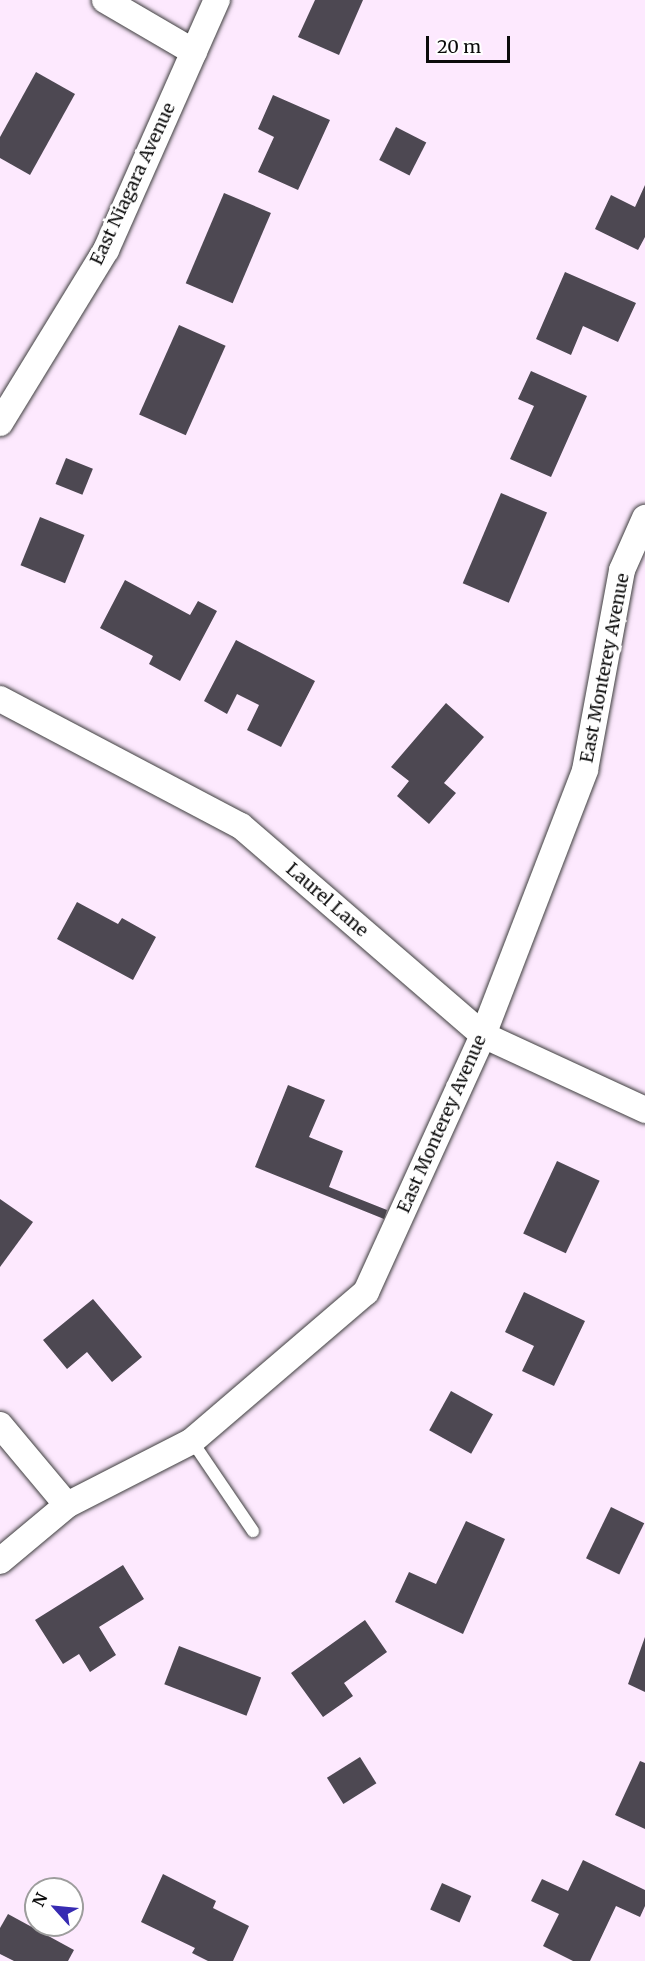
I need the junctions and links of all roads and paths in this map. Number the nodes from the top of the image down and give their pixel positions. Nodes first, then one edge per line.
1 (105, 0) edge
2 (217, 0) edge
3 (194, 52) junction
4 (0, 423) edge
5 (645, 518) edge
6 (0, 699) edge
7 (483, 1035) junction
8 (645, 1110) edge
9 (0, 1425) edge
10 (192, 1441) junction
11 (67, 1505) junction
12 (252, 1531) dead end
13 (0, 1561) edge

1 - 3 street
2 - 3 street, East Niagara Avenue
3 - 4 street, East Niagara Avenue
5 - 7 street, East Monterey Avenue
6 - 7 street, Laurel Lane
7 - 8 street, Laurel Lane
7 - 10 street, East Monterey Avenue
9 - 11 street
10 - 11 street, East Monterey Avenue
10 - 12 lane
11 - 13 street, East Monterey Avenue

